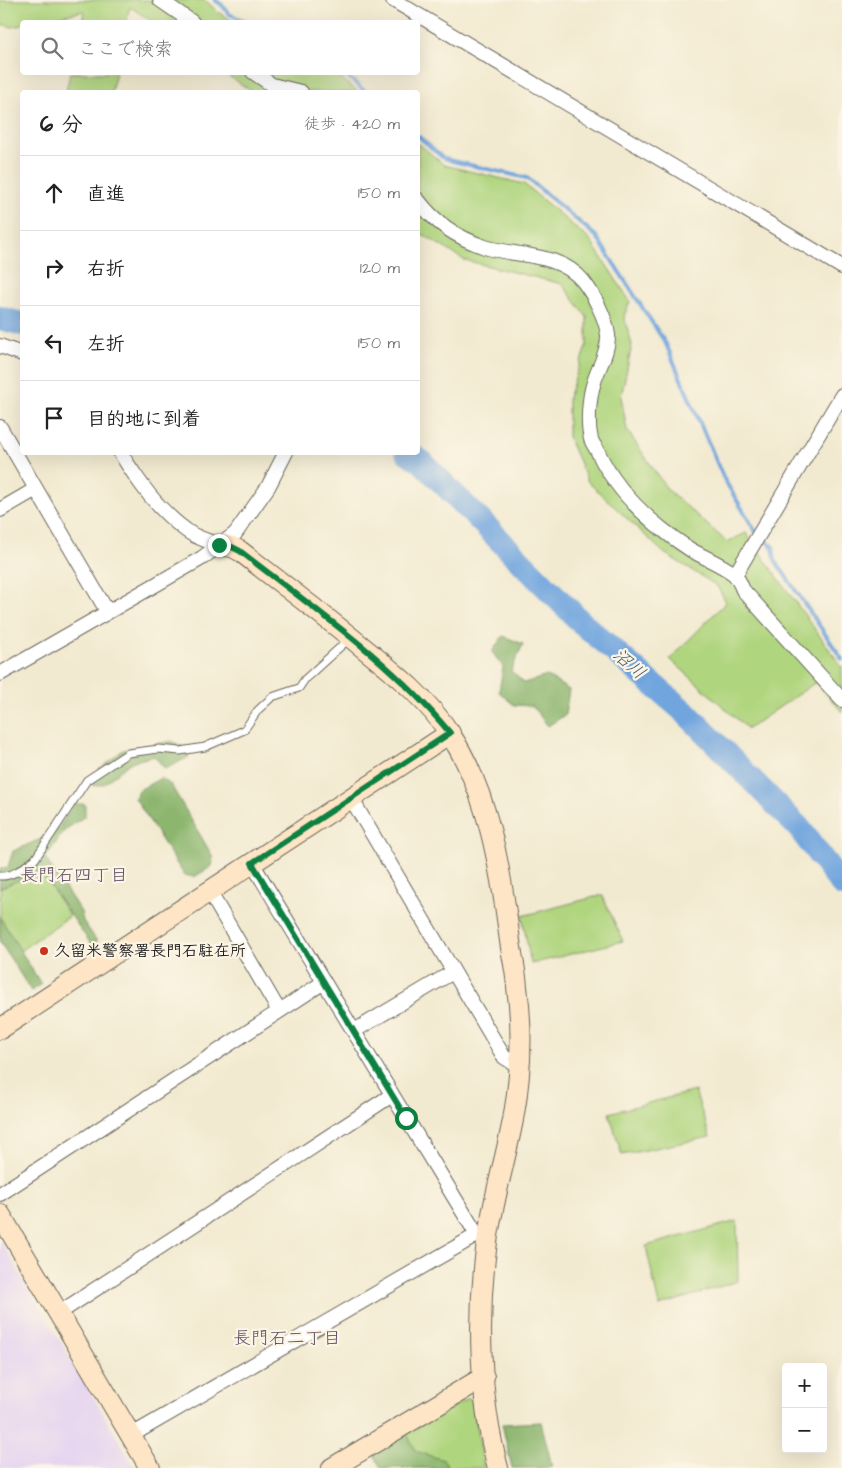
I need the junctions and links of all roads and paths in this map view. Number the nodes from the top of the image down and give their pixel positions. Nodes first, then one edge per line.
1 (160, 0) edge
2 (393, 0) edge
3 (189, 20) edge
4 (257, 75) edge
5 (293, 90) edge
6 (420, 203) edge
7 (842, 267) edge
8 (0, 346) edge
9 (20, 353) edge
10 (842, 395) edge
11 (0, 427) edge
12 (122, 455) edge
13 (284, 455) edge
14 (36, 488) junction
15 (0, 510) edge
16 (219, 545) junction
17 (735, 575) junction
18 (107, 611) junction
19 (351, 637) junction
20 (0, 674) edge
21 (842, 700) edge
22 (450, 733) junction
23 (351, 798) junction
24 (252, 863) junction
25 (0, 876) edge
26 (209, 891) junction
27 (453, 972) junction
28 (324, 982) junction
29 (279, 1011) junction
30 (0, 1029) edge
31 (354, 1030) junction
32 (520, 1067) junction
33 (392, 1095) junction
34 (0, 1194) edge
35 (0, 1214) edge
36 (482, 1238) junction
37 (60, 1313) junction
38 (484, 1377) junction
39 (130, 1436) junction
40 (150, 1468) edge
41 (332, 1468) edge
42 (498, 1468) edge

1 - 3 street
2 - 7 street
4 - 5 street
6 - 17 street
8 - 9 street
10 - 17 street
11 - 14 street
12 - 16 street
13 - 16 street
14 - 15 street
14 - 18 street
16 - 18 street
16 - 19 street
17 - 21 street
18 - 20 street
19 - 22 street
19 - 25 lane
22 - 23 street
22 - 32 street
23 - 24 street
23 - 27 street
24 - 26 street
24 - 28 street
26 - 29 street
26 - 30 street
27 - 31 street
27 - 32 street
28 - 29 street
28 - 31 street
29 - 34 street
31 - 33 street
32 - 36 street
33 - 36 street
33 - 37 street
35 - 37 street
36 - 38 street
36 - 39 street
37 - 39 street
38 - 41 street
38 - 42 street
39 - 40 street

